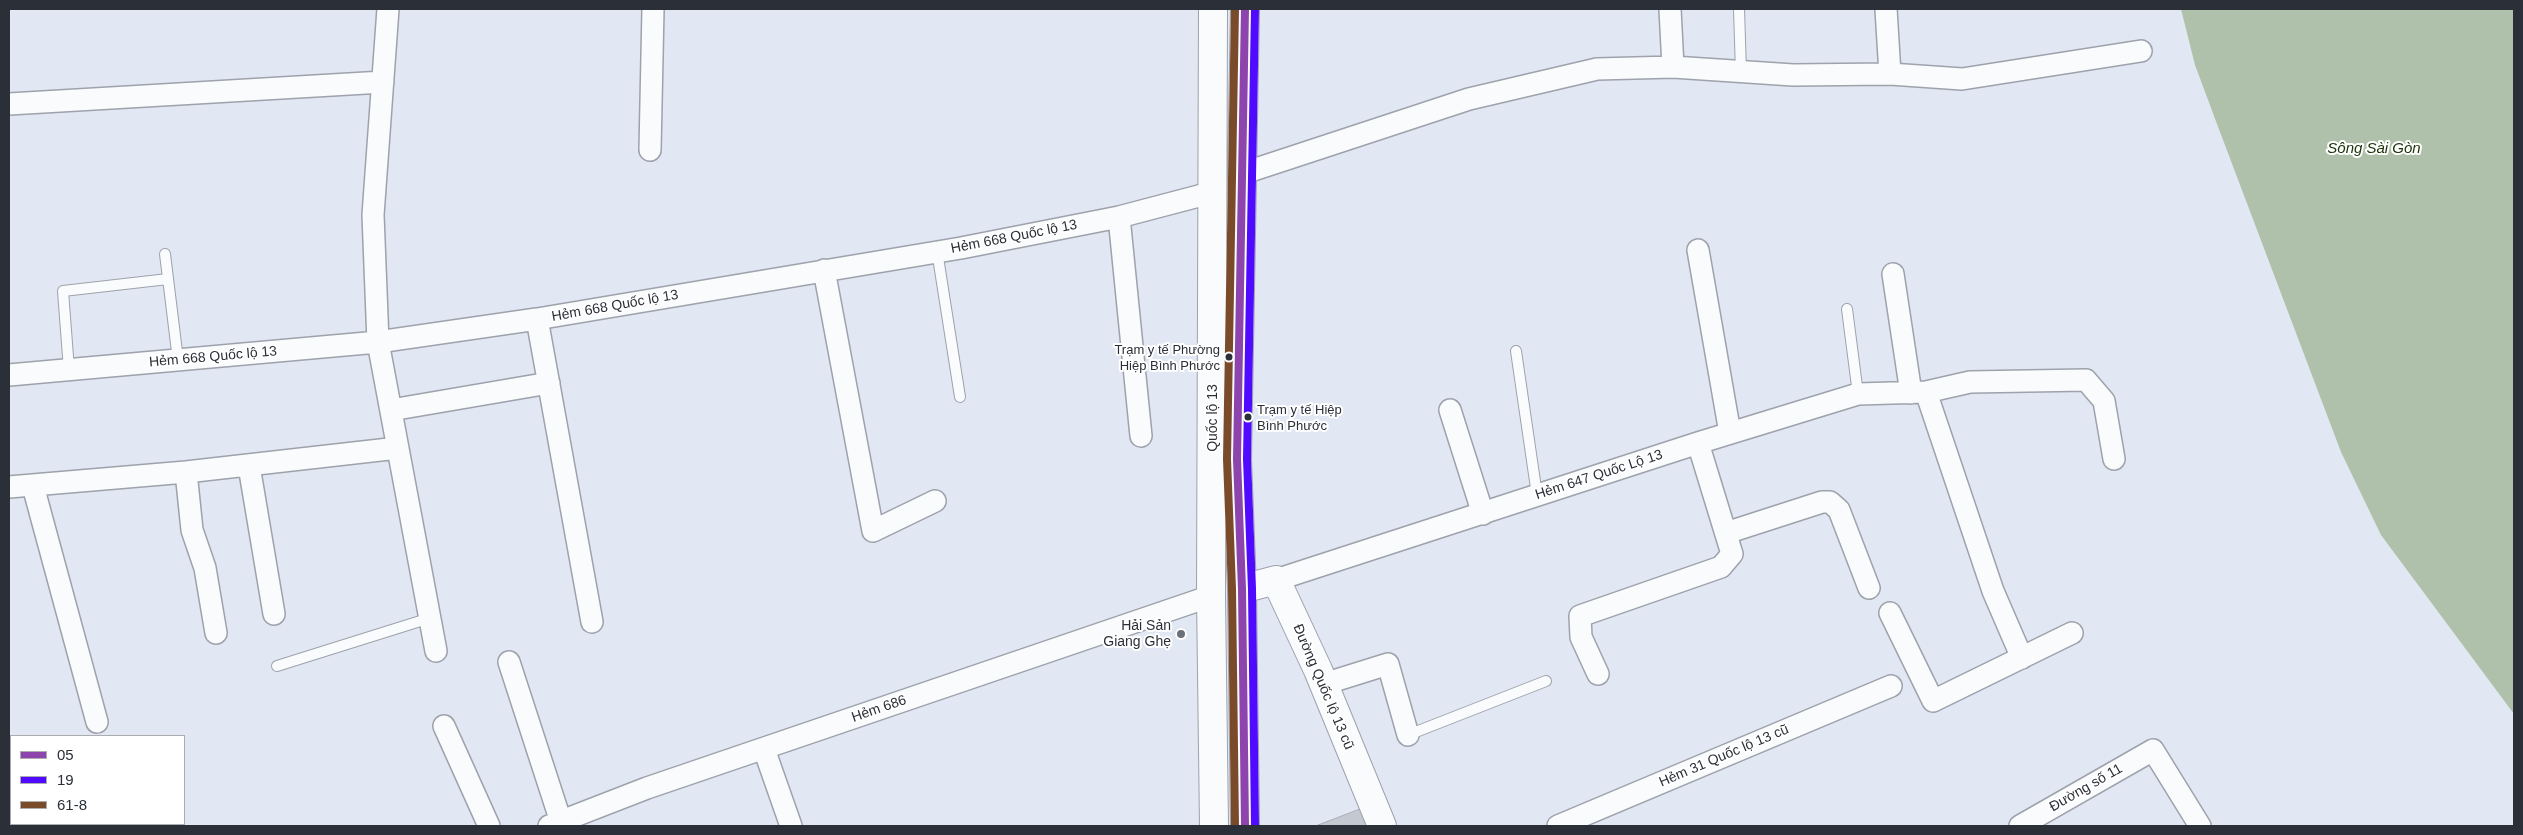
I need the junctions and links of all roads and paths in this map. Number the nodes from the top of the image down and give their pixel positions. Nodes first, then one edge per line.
1 (388, 9) edge
2 (653, 9) edge
3 (1213, 9) edge
4 (1245, 9) edge
5 (1670, 9) edge
6 (1739, 9) edge
7 (1886, 9) edge
8 (2141, 51) dead end
9 (1673, 66) junction
10 (1741, 72) junction
11 (1890, 74) junction
12 (383, 82) junction
13 (9, 104) edge
14 (650, 150) dead end
15 (1244, 173) junction
16 (1214, 192) junction
17 (1119, 217) junction
18 (1698, 250) dead end
19 (937, 252) junction
20 (165, 254) dead end
21 (824, 270) junction
22 (1893, 274) dead end
23 (168, 278) junction
24 (1847, 309) dead end
25 (537, 318) junction
26 (378, 342) junction
27 (1516, 351) dead end
28 (178, 360) junction
29 (69, 370) junction
30 (9, 376) edge
31 (549, 383) junction
32 (1918, 392) junction
33 (1858, 394) junction
34 (960, 397) dead end
35 (391, 410) junction
36 (1450, 410) dead end
37 (1730, 433) junction
38 (1141, 436) dead end
39 (1698, 443) junction
40 (398, 448) junction
41 (2114, 459) dead end
42 (249, 466) junction
43 (186, 472) junction
44 (33, 486) junction
45 (9, 487) edge
46 (1537, 495) junction
47 (935, 501) dead end
48 (1482, 514) junction
49 (1726, 533) junction
50 (1276, 580) junction
51 (1869, 588) dead end
52 (1242, 589) junction
53 (1211, 596) junction
54 (1890, 613) dead end
55 (274, 614) dead end
56 (430, 618) junction
57 (592, 622) dead end
58 (216, 633) dead end
59 (2072, 633) dead end
60 (436, 651) dead end
61 (2022, 658) junction
62 (509, 662) dead end
63 (277, 666) dead end
64 (1598, 674) dead end
65 (1546, 681) dead end
66 (1324, 684) junction
67 (1891, 686) dead end
68 (97, 722) dead end
69 (444, 726) dead end
70 (1408, 735) joint
71 (764, 748) junction
72 (555, 824) edge
73 (489, 826) edge
74 (791, 826) edge
75 (1214, 826) edge
76 (1245, 826) edge
77 (1382, 826) edge
78 (1558, 826) edge
79 (2020, 826) edge
80 (2200, 826) edge

1 - 12 street
2 - 14 street
3 - 16 main road, Quốc lộ 13
4 - 15 main road, Quốc lộ 13
5 - 9 street
6 - 10 lane
7 - 11 street
8 - 11 street
9 - 10 street
9 - 15 street
10 - 11 street
12 - 13 street
12 - 26 street
15 - 52 main road, Quốc lộ 13
16 - 17 street, Hẻm 668 Quốc lộ 13
16 - 53 main road, Quốc lộ 13
17 - 19 street, Hẻm 668 Quốc lộ 13
17 - 38 street
18 - 37 street
19 - 21 street, Hẻm 668 Quốc lộ 13
19 - 34 lane
20 - 23 lane
21 - 25 street, Hẻm 668 Quốc lộ 13
21 - 47 street
22 - 32 street
23 - 28 lane
23 - 29 lane
24 - 33 lane
25 - 26 street, Hẻm 668 Quốc lộ 13
25 - 31 street
26 - 28 street, Hẻm 668 Quốc lộ 13
26 - 35 street
27 - 46 lane
28 - 29 street, Hẻm 668 Quốc lộ 13
29 - 30 street, Hẻm 668 Quốc lộ 13
31 - 35 street
31 - 57 street
32 - 33 street, Hẻm 647 Quốc Lộ 13
32 - 41 street, Hẻm 647 Quốc Lộ 13
32 - 61 street
33 - 37 street, Hẻm 647 Quốc Lộ 13
35 - 40 street
36 - 48 street
37 - 39 street, Hẻm 647 Quốc Lộ 13
39 - 46 street, Hẻm 647 Quốc Lộ 13
39 - 49 street
40 - 42 street
40 - 56 street
42 - 43 street
42 - 55 street
43 - 44 street
43 - 58 street
44 - 45 street
44 - 68 street
46 - 48 street, Hẻm 647 Quốc Lộ 13
48 - 50 street, Hẻm 647 Quốc Lộ 13
49 - 51 street
49 - 64 street
50 - 52 main road
50 - 66 main road, Đường Quốc lộ 13 cũ
52 - 53 main road
52 - 76 main road, Quốc lộ 13
53 - 71 street, Hẻm 686
53 - 75 main road, Quốc lộ 13
54 - 61 street
56 - 60 street
56 - 63 lane
59 - 61 street
62 - 72 street
65 - 70 lane
66 - 70 street
66 - 77 main road, Đường Quốc lộ 13 cũ
67 - 78 street, Hẻm 31 Quốc lộ 13 cũ
69 - 73 street
71 - 72 street, Hẻm 686
71 - 74 street
79 - 80 street, Đường số 11

